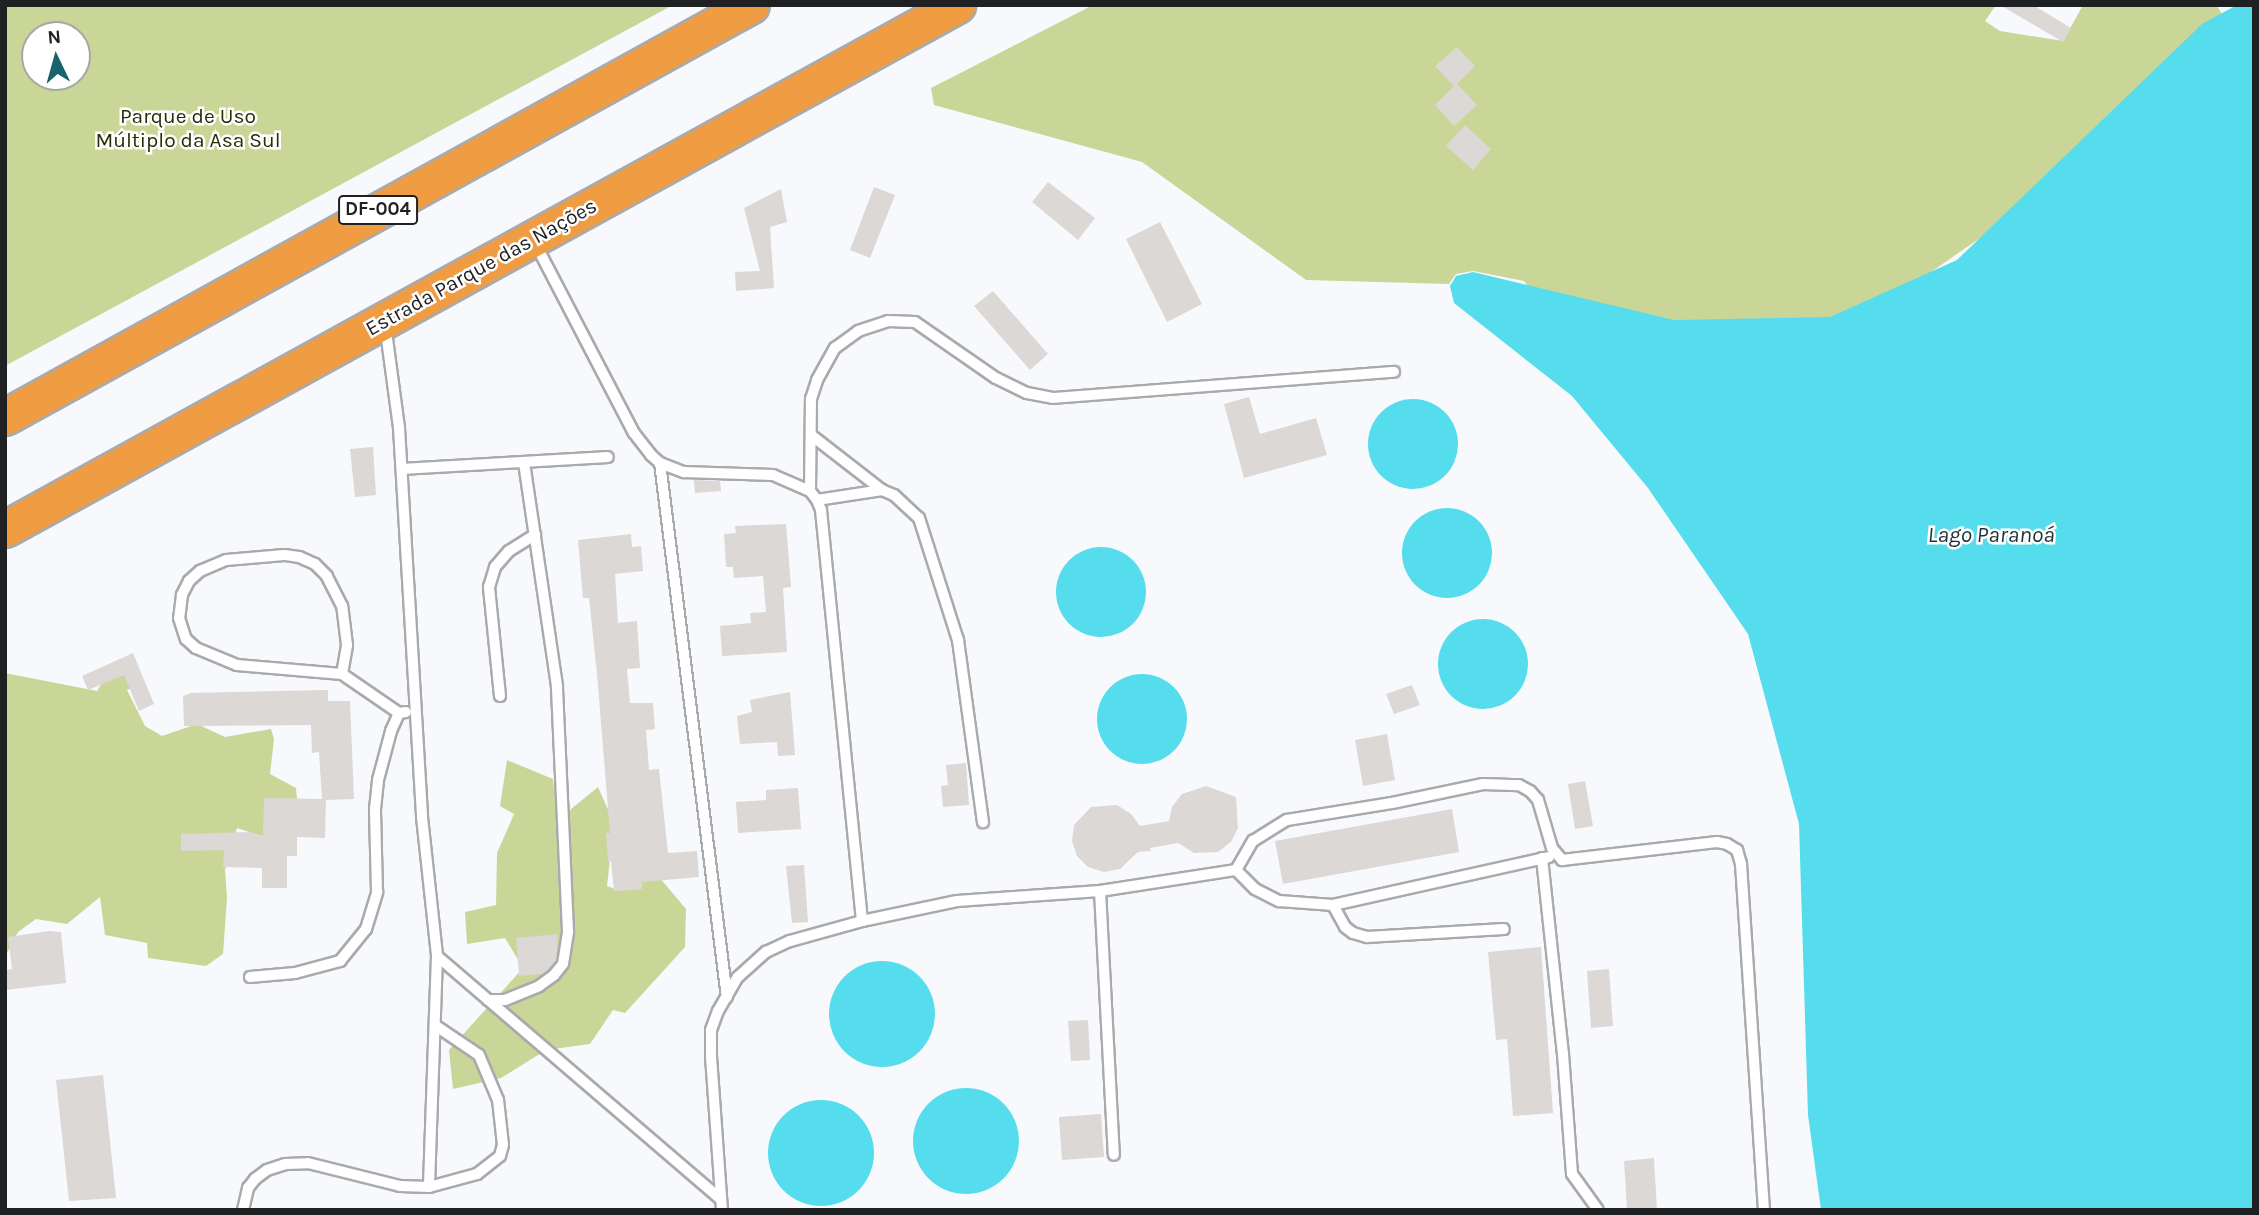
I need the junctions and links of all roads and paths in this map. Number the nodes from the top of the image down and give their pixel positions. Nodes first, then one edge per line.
1 (751, 5) edge
2 (957, 5) edge
3 (915, 16) edge
4 (532, 237) junction
5 (384, 322) junction
6 (1394, 372) dead end
7 (5, 417) edge
8 (811, 435) junction
9 (608, 457) dead end
10 (524, 463) junction
11 (660, 463) junction
12 (402, 469) junction
13 (882, 490) junction
14 (813, 496) junction
15 (5, 529) edge
16 (535, 535) junction
17 (342, 674) junction
18 (500, 696) dead end
19 (415, 710) junction
20 (399, 713) junction
21 (983, 822) dead end
22 (1556, 855) junction
23 (1542, 859) junction
24 (1236, 870) junction
25 (1100, 891) junction
26 (1333, 905) junction
27 (862, 920) junction
28 (1504, 929) dead end
29 (437, 956) junction
30 (250, 977) dead end
31 (727, 997) junction
32 (488, 1000) junction
33 (436, 1026) junction
34 (1114, 1155) dead end
35 (429, 1187) junction
36 (722, 1205) edge
37 (243, 1210) edge
38 (1598, 1210) edge
39 (1764, 1210) edge

1 - 7 highway, DF-004
2 - 3 highway, Estrada Parque das Nações
3 - 4 highway, Estrada Parque das Nações
4 - 5 highway, Estrada Parque das Nações
4 - 11 lane
5 - 12 lane
5 - 15 highway, Estrada Parque das Nações
6 - 8 lane
8 - 13 lane
8 - 14 lane
9 - 10 lane
10 - 12 lane
10 - 16 lane
11 - 14 lane
11 - 31 lane
12 - 19 lane
13 - 14 lane
13 - 21 lane
14 - 27 lane
16 - 18 lane
16 - 32 lane
17 - 17 lane
17 - 20 lane
19 - 20 lane
19 - 29 lane
20 - 30 lane
22 - 23 lane
22 - 24 lane
22 - 39 lane
23 - 26 lane
23 - 38 lane
24 - 25 lane
24 - 26 lane
25 - 27 lane
25 - 34 lane
26 - 28 lane
27 - 31 lane
29 - 32 lane
29 - 33 lane
31 - 36 lane
32 - 36 lane
33 - 35 lane
33 - 35 lane
35 - 37 lane

